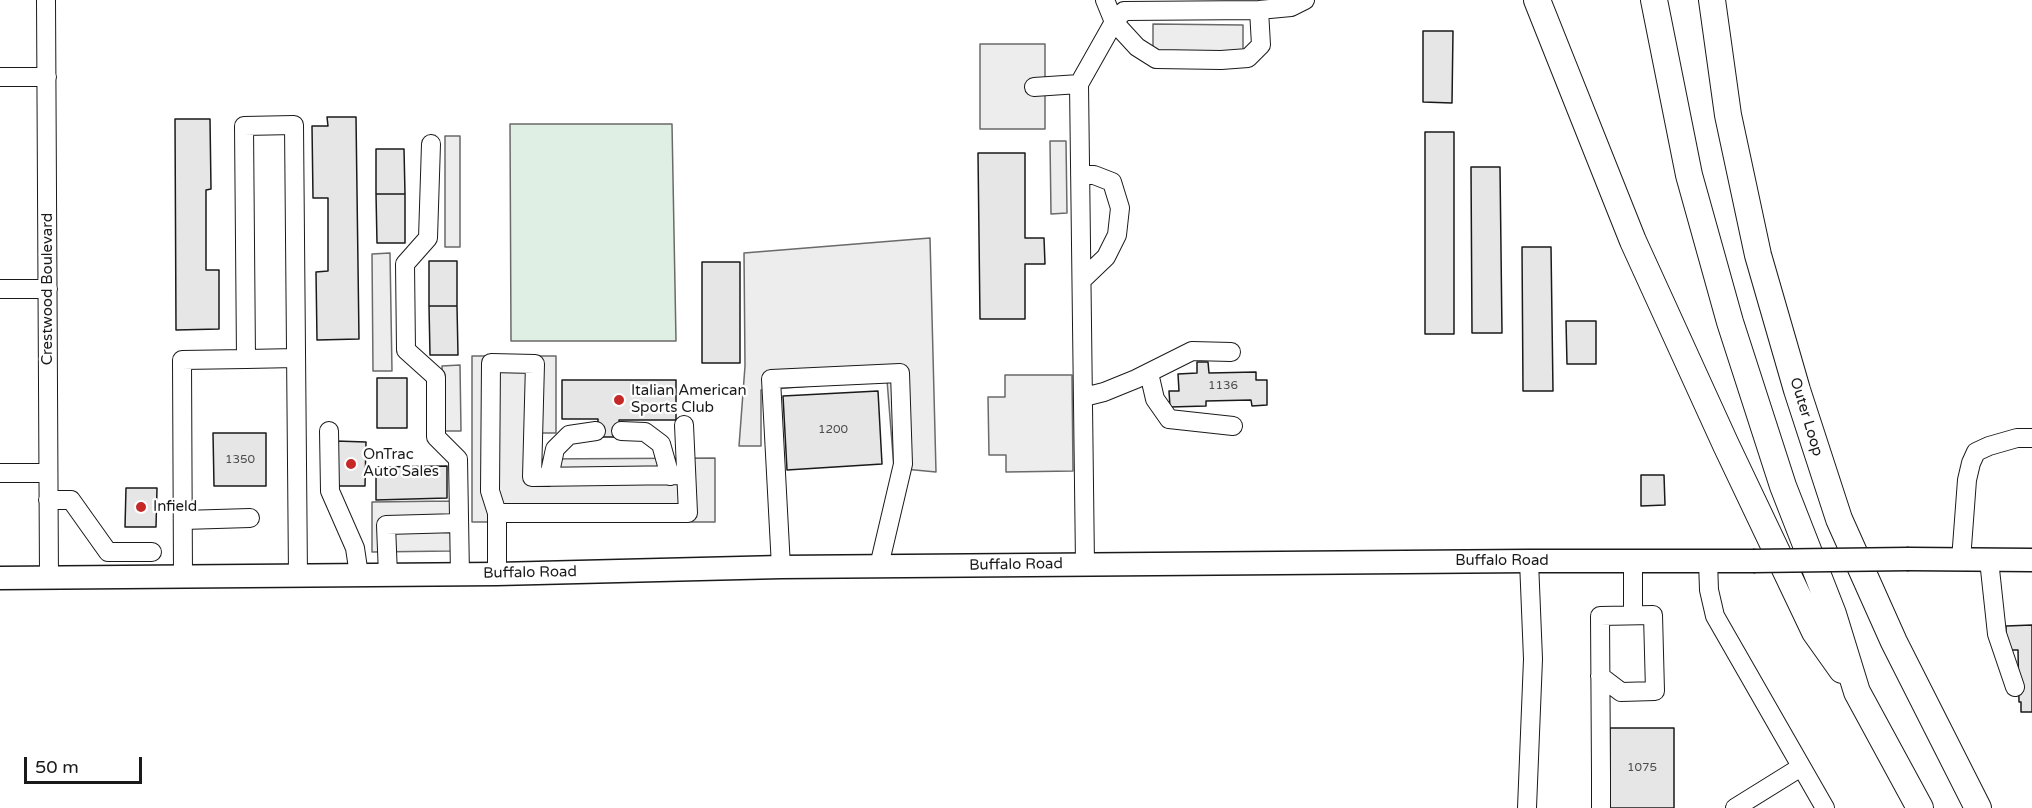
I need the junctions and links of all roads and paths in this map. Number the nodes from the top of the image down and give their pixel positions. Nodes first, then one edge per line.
1 (46, 0) edge
2 (1105, 0) edge
3 (1305, 0) edge
4 (1537, 0) edge
5 (1654, 0) edge
6 (1712, 0) edge
7 (1259, 10) junction
8 (1114, 22) junction
9 (0, 77) edge
10 (46, 77) junction
11 (1079, 84) junction
12 (1034, 87) dead end
13 (431, 144) dead end
14 (1080, 175) junction
15 (1082, 280) junction
16 (48, 289) junction
17 (0, 290) edge
18 (1231, 352) dead end
19 (296, 358) junction
20 (246, 359) junction
21 (1149, 373) junction
22 (1084, 397) junction
23 (684, 425) dead end
24 (1233, 426) dead end
25 (329, 431) dead end
26 (596, 431) dead end
27 (621, 431) dead end
28 (2032, 438) edge
29 (0, 473) edge
30 (48, 473) junction
31 (678, 476) junction
32 (549, 477) junction
33 (48, 500) junction
34 (497, 513) junction
35 (250, 518) dead end
36 (183, 519) junction
37 (459, 524) junction
38 (152, 552) dead end
39 (1961, 560) junction
40 (1989, 560) junction
41 (2032, 560) edge
42 (1530, 561) junction
43 (1708, 561) junction
44 (1633, 562) junction
45 (1085, 564) junction
46 (879, 566) junction
47 (781, 567) junction
48 (497, 574) junction
49 (359, 575) junction
50 (388, 575) junction
51 (460, 575) junction
52 (298, 576) junction
53 (49, 577) junction
54 (183, 577) junction
55 (0, 578) edge
56 (1633, 615) junction
57 (1600, 676) junction
58 (2015, 687) dead end
59 (1857, 692) junction
60 (1801, 767) junction
61 (1527, 808) edge
62 (1601, 808) edge
63 (1735, 808) edge
64 (1826, 808) edge
65 (1920, 808) edge
66 (1978, 808) edge

1 - 10 street, Crestwood Boulevard
2 - 8 street
3 - 7 street
4 - 59 highway
5 - 59 highway
6 - 66 highway, Outer Loop
7 - 8 street
7 - 8 street
8 - 11 street
9 - 10 street
10 - 16 street, Crestwood Boulevard
11 - 12 street
11 - 14 street
13 - 37 street
14 - 15 street
14 - 15 street
15 - 22 street
16 - 17 street
16 - 30 street, Crestwood Boulevard
18 - 21 street
19 - 20 street
19 - 20 street
19 - 52 street
20 - 36 street
21 - 22 street
21 - 24 street
22 - 45 street
23 - 31 street
25 - 49 street
26 - 32 street
27 - 31 street
28 - 39 street
29 - 30 street
30 - 33 street, Crestwood Boulevard
31 - 32 street
31 - 34 street
32 - 34 street
33 - 38 street
33 - 53 street, Crestwood Boulevard
34 - 48 street
35 - 36 street
36 - 54 street
37 - 50 street
37 - 51 street
39 - 40 main road, Buffalo Road
39 - 43 main road, Buffalo Road, bridge
40 - 41 main road, Buffalo Road
40 - 58 street
42 - 44 main road, Buffalo Road
42 - 45 main road, Buffalo Road
42 - 61 street
43 - 44 main road, Buffalo Road
43 - 60 street
44 - 56 street
45 - 46 main road, Buffalo Road
46 - 47 main road, Buffalo Road
46 - 47 street
47 - 48 main road, Buffalo Road
48 - 51 main road, Buffalo Road
49 - 50 main road, Buffalo Road
49 - 52 main road, Buffalo Road
50 - 51 main road, Buffalo Road
52 - 54 main road, Buffalo Road
53 - 54 main road, Buffalo Road
53 - 55 main road, Buffalo Road
56 - 57 street
56 - 57 street
57 - 62 street
59 - 65 highway
60 - 63 street
60 - 64 street

